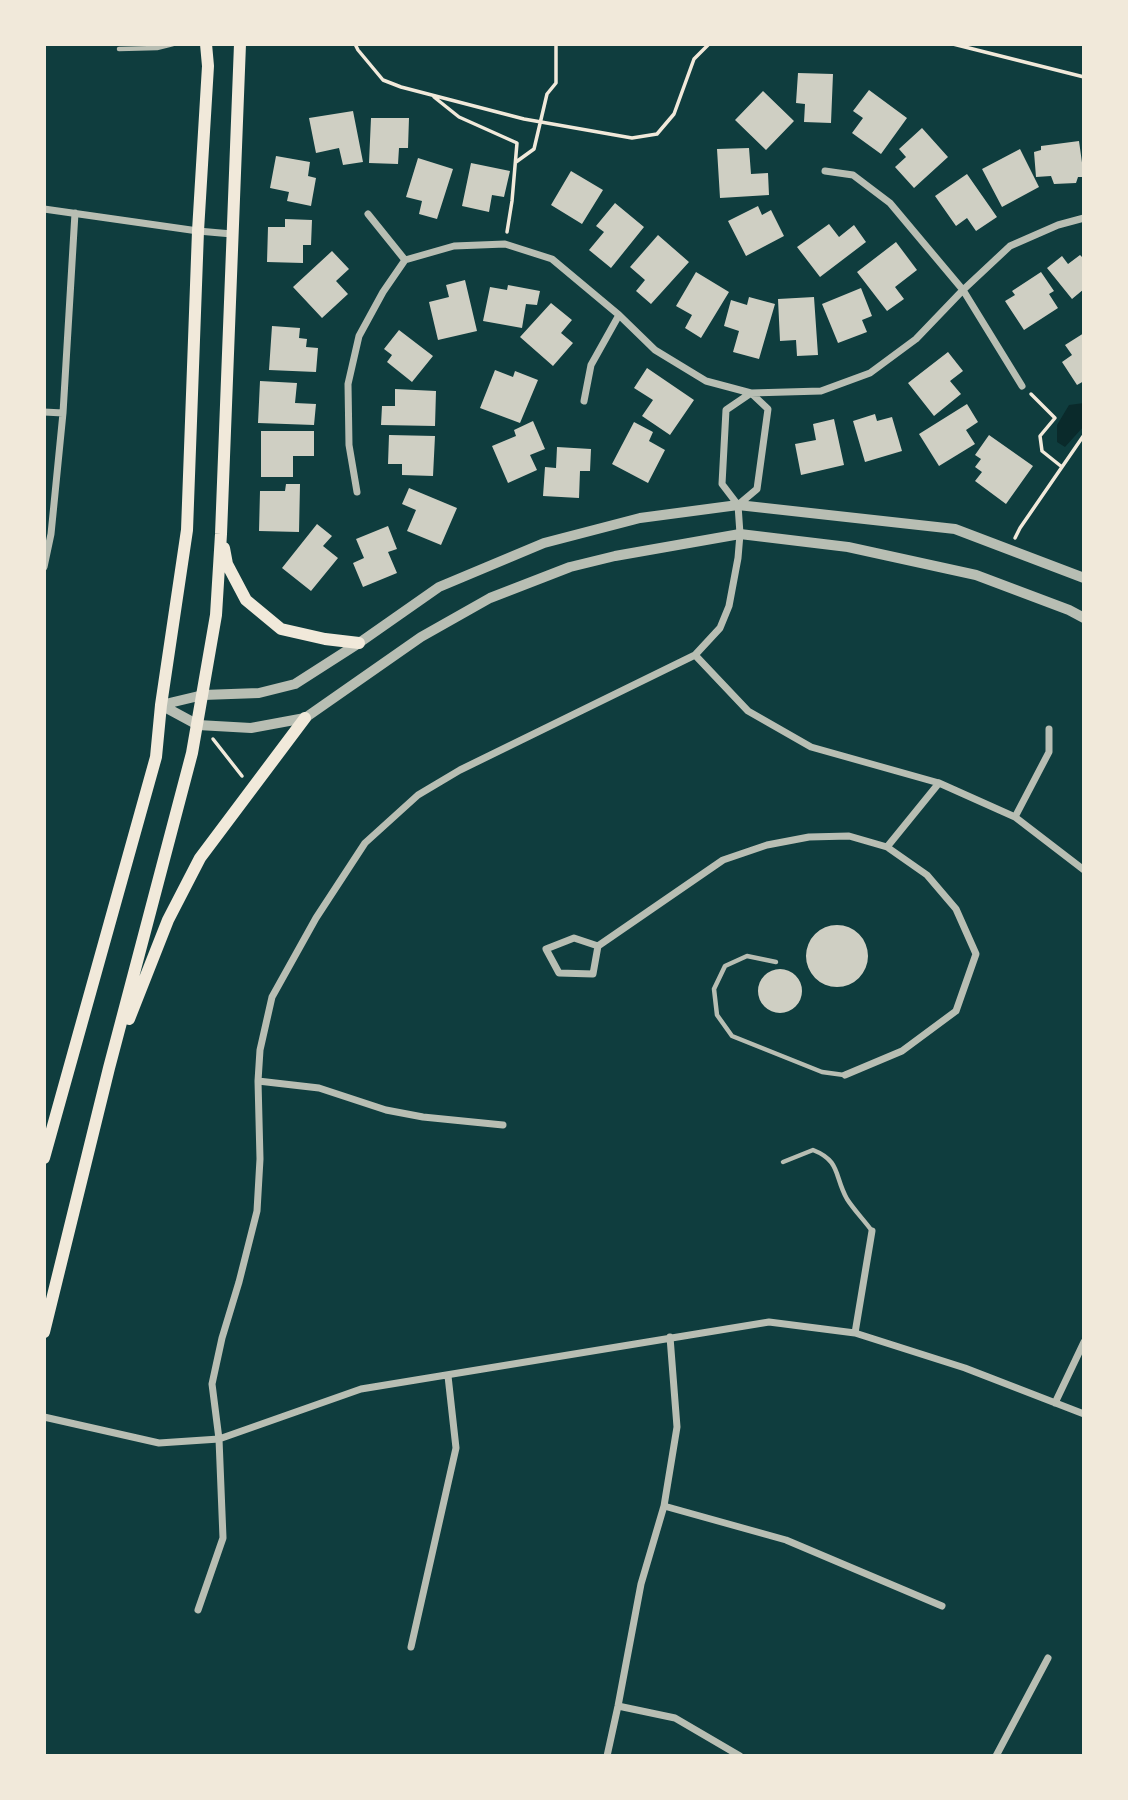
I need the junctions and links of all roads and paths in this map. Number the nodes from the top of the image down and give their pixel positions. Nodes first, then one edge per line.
1 (173, 44) edge
2 (206, 44) edge
3 (240, 44) edge
4 (355, 44) edge
5 (556, 44) edge
6 (709, 44) edge
7 (953, 44) edge
8 (119, 50) dead end
9 (1084, 77) edge
10 (431, 94) junction
11 (540, 122) junction
12 (516, 162) junction
13 (825, 171) dead end
14 (44, 209) edge
15 (75, 213) junction
16 (368, 214) dead end
17 (1084, 218) edge
18 (198, 231) junction
19 (232, 234) junction
20 (505, 244) junction
21 (405, 260) junction
22 (963, 290) junction
23 (620, 315) junction
24 (1022, 386) joint
25 (751, 393) junction
26 (584, 401) dead end
27 (44, 412) edge
28 (63, 413) junction
29 (1084, 435) edge
30 (1062, 467) junction
31 (357, 492) dead end
32 (738, 505) junction
33 (220, 534) junction
34 (740, 534) junction
35 (1009, 549) junction
36 (44, 567) edge
37 (1084, 578) edge
38 (1084, 618) edge
39 (359, 643) junction
40 (695, 655) junction
41 (203, 695) junction
42 (161, 705) junction
43 (305, 718) junction
44 (202, 729) junction
45 (1049, 729) dead end
46 (242, 776) dead end
47 (939, 783) junction
48 (1015, 817) junction
49 (887, 847) junction
50 (1084, 870) edge
51 (598, 946) junction
52 (776, 962) dead end
53 (109, 1068) junction
54 (845, 1075) joint
55 (258, 1081) junction
56 (503, 1125) dead end
57 (47, 1134) edge
58 (44, 1158) edge
59 (783, 1162) dead end
60 (872, 1231) joint
61 (44, 1332) edge
62 (855, 1332) junction
63 (670, 1337) junction
64 (1084, 1342) edge
65 (448, 1376) junction
66 (1055, 1402) junction
67 (1084, 1414) edge
68 (44, 1417) edge
69 (219, 1439) junction
70 (664, 1506) junction
71 (942, 1606) dead end
72 (198, 1610) dead end
73 (411, 1647) dead end
74 (1048, 1658) dead end
75 (618, 1706) junction
76 (607, 1756) edge
77 (740, 1756) edge
78 (996, 1756) edge

1 - 8 lane
2 - 18 main road
3 - 19 main road
4 - 10 path
5 - 11 path
6 - 11 path
7 - 9 path
10 - 11 path
10 - 12 path
11 - 12 path
12 - 20 path
13 - 22 street
14 - 15 street
15 - 18 street
15 - 28 street
16 - 21 street
17 - 22 street
18 - 19 street
18 - 42 main road
19 - 33 main road
20 - 21 street
20 - 23 street
21 - 31 street
22 - 24 street
22 - 25 street
23 - 25 street
23 - 26 street
24 - 30 path
25 - 32 street
25 - 32 street
27 - 28 street
28 - 36 street
29 - 30 path
30 - 35 path
32 - 34 street
32 - 35 street
32 - 39 street
33 - 39 main road
33 - 41 main road
34 - 38 street
34 - 40 street
34 - 43 street
35 - 37 street
39 - 41 street
40 - 47 street
40 - 55 street
41 - 42 street
41 - 44 main road
42 - 44 street
42 - 57 main road
43 - 44 street
43 - 53 main road
44 - 46 path
44 - 53 main road
45 - 48 street
47 - 48 street
47 - 49 street
48 - 50 street
49 - 51 street
49 - 54 street
51 - 51 street
52 - 54 lane
53 - 61 main road
55 - 56 street
55 - 69 street
57 - 58 main road
59 - 60 lane
60 - 62 street
62 - 63 street
62 - 66 street
63 - 65 street
63 - 70 street
64 - 66 street
65 - 69 street
65 - 73 street
66 - 67 street
68 - 69 street
69 - 72 street
70 - 71 street
70 - 75 street
74 - 78 street
75 - 76 street
75 - 77 street

